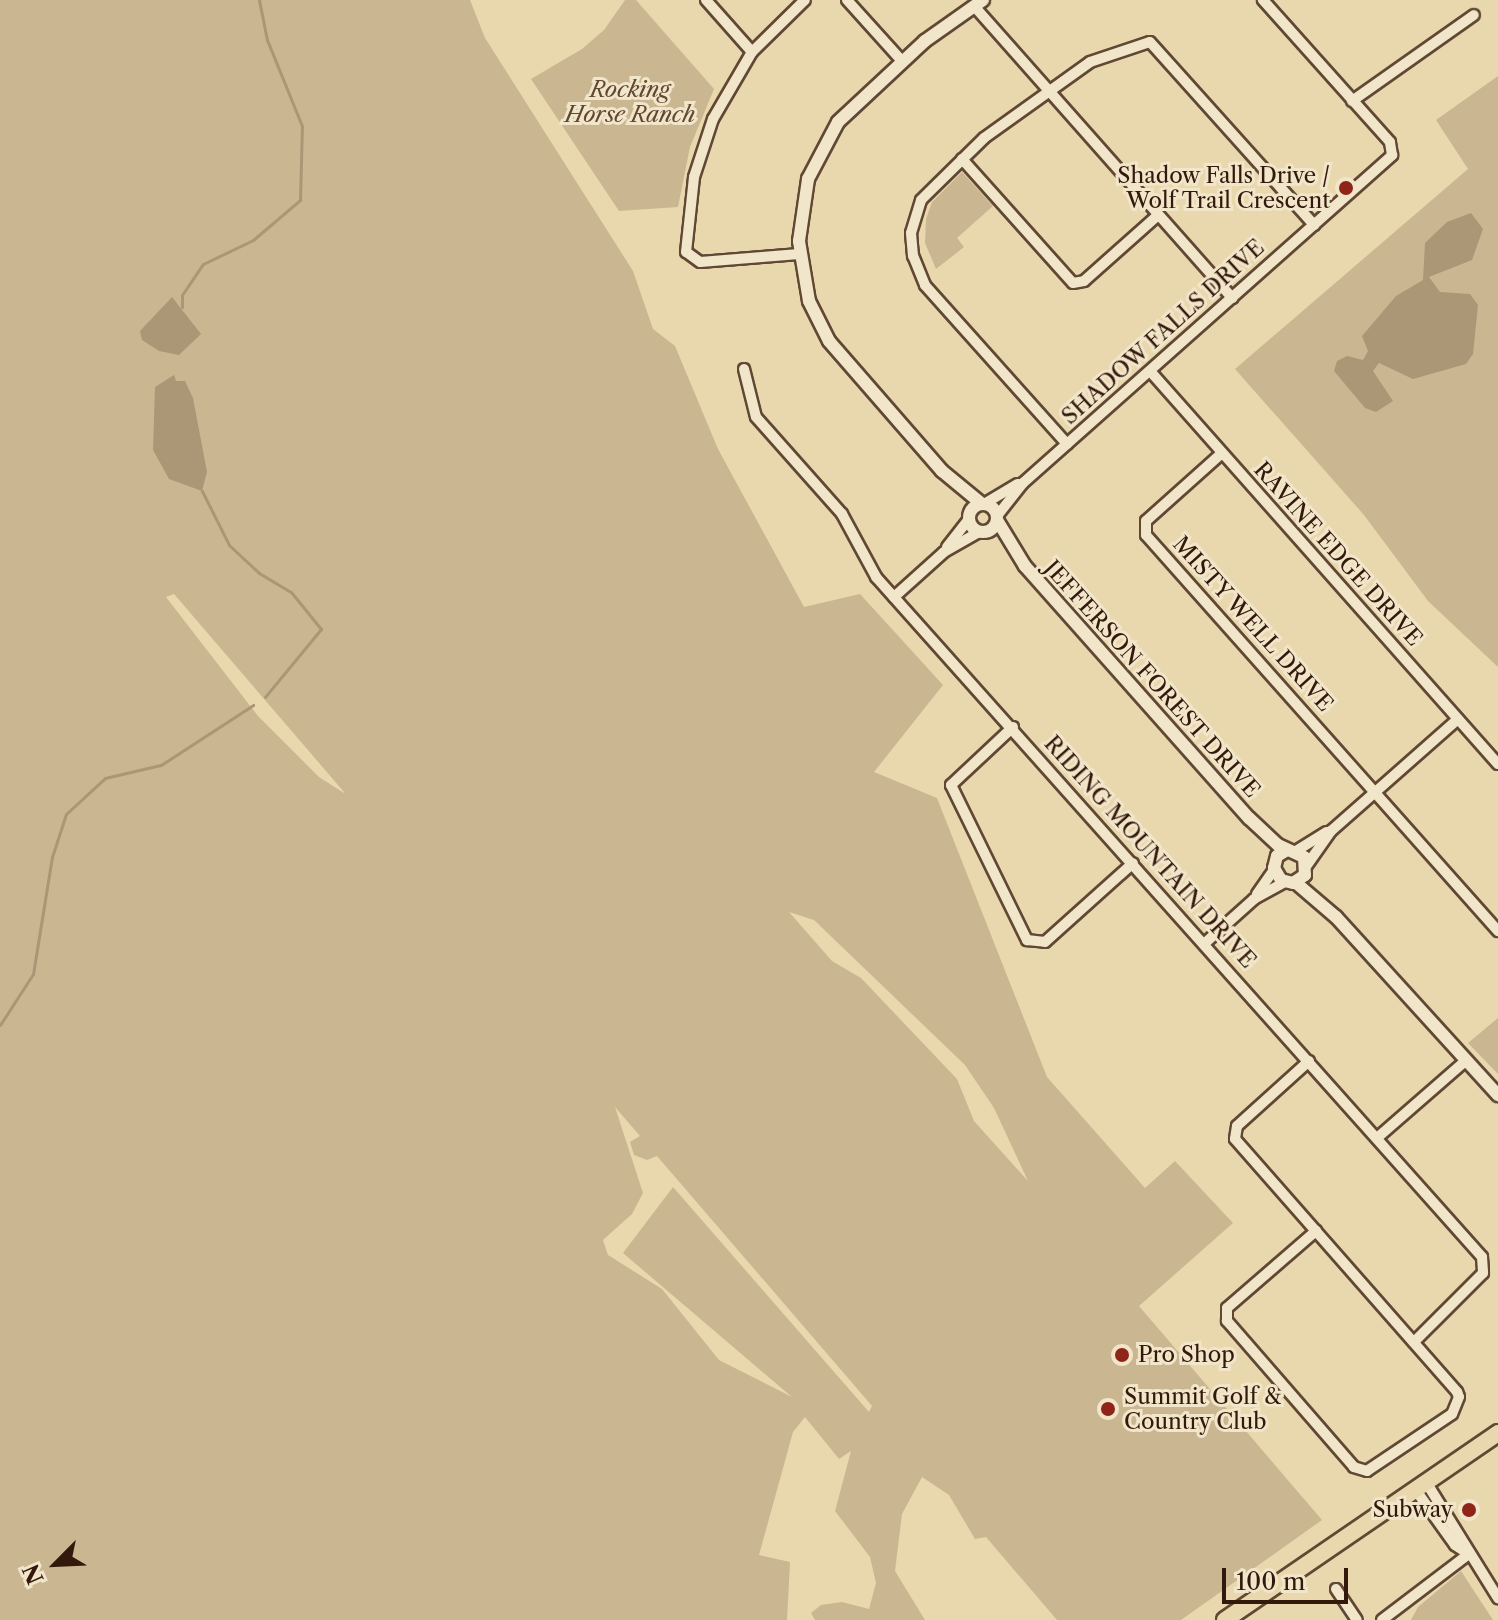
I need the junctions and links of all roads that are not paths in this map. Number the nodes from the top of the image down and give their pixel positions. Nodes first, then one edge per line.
1 (706, 0) edge
2 (805, 0) edge
3 (847, 0) edge
4 (1263, 0) edge
5 (978, 3) edge
6 (1474, 15) dead end
7 (752, 52) junction
8 (902, 61) junction
9 (1049, 91) junction
10 (1352, 101) junction
11 (962, 159) junction
12 (1158, 215) junction
13 (1314, 225) junction
14 (799, 254) junction
15 (1232, 298) junction
16 (744, 369) dead end
17 (1150, 371) junction
18 (1067, 444) junction
19 (1222, 453) junction
20 (942, 471) junction
21 (1023, 483) junction
22 (983, 504) junction
23 (968, 518) junction
24 (997, 518) junction
25 (981, 532) junction
26 (944, 552) junction
27 (1025, 566) junction
28 (894, 597) junction
29 (1458, 719) junction
30 (1013, 727) junction
31 (1498, 764) edge
32 (1375, 792) junction
33 (1249, 818) junction
34 (1331, 831) junction
35 (1292, 850) junction
36 (1133, 863) junction
37 (1274, 866) junction
38 (1306, 868) junction
39 (1290, 882) junction
40 (1254, 899) junction
41 (1336, 917) junction
42 (1498, 931) edge
43 (1205, 943) junction
44 (1309, 1061) junction
45 (1464, 1062) junction
46 (1498, 1095) edge
47 (1377, 1138) junction
48 (1316, 1231) junction
49 (1414, 1342) junction
50 (1498, 1433) edge
51 (1421, 1486) junction
52 (1469, 1554) junction
53 (1336, 1589) dead end
54 (1498, 1598) edge
55 (1225, 1620) edge
56 (1357, 1620) edge
57 (1382, 1620) edge

1 - 7 street
2 - 7 street
3 - 8 street
4 - 10 street, SHADOW FALLS DRIVE
5 - 8 street
5 - 9 street
6 - 10 street
7 - 14 street
8 - 14 street
9 - 11 street
9 - 12 street
9 - 13 street
10 - 13 street, SHADOW FALLS DRIVE
11 - 12 street
11 - 18 street
12 - 15 street
13 - 15 street, SHADOW FALLS DRIVE
14 - 20 street
15 - 17 street, SHADOW FALLS DRIVE
16 - 28 street, RIDING MOUNTAIN DRIVE
17 - 18 street, SHADOW FALLS DRIVE
17 - 19 street, RAVINE EDGE DRIVE
18 - 21 street, SHADOW FALLS DRIVE
19 - 29 street, RAVINE EDGE DRIVE
19 - 32 street, MISTY WELL DRIVE
20 - 22 street
20 - 23 street
21 - 22 street, SHADOW FALLS DRIVE
21 - 24 street, SHADOW FALLS DRIVE
22 - 23 street
22 - 24 street, JEFFERSON FOREST DRIVE
23 - 25 street, JEFFERSON FOREST DRIVE
23 - 26 street
24 - 25 street
24 - 27 street, JEFFERSON FOREST DRIVE
25 - 26 street
25 - 27 street, JEFFERSON FOREST DRIVE
26 - 28 street
27 - 33 street, JEFFERSON FOREST DRIVE
28 - 30 street, RIDING MOUNTAIN DRIVE
29 - 31 street, RAVINE EDGE DRIVE
29 - 32 street
30 - 36 street, RIDING MOUNTAIN DRIVE
30 - 36 street
32 - 34 street
32 - 42 street
33 - 35 street, JEFFERSON FOREST DRIVE
33 - 37 street, JEFFERSON FOREST DRIVE
34 - 35 street
34 - 38 street
35 - 37 street
35 - 38 street, JEFFERSON FOREST DRIVE
36 - 43 street, RIDING MOUNTAIN DRIVE
37 - 39 street, JEFFERSON FOREST DRIVE
37 - 40 street
38 - 39 street
38 - 41 street
39 - 40 street
39 - 41 street
40 - 43 street
41 - 45 street
43 - 44 street, RIDING MOUNTAIN DRIVE
44 - 47 street, RIDING MOUNTAIN DRIVE
44 - 48 street
45 - 46 street
45 - 47 street
47 - 49 street, RIDING MOUNTAIN DRIVE
48 - 49 street
48 - 49 street
50 - 51 main road
51 - 52 street
51 - 55 main road
52 - 54 street
52 - 57 street
53 - 56 street

